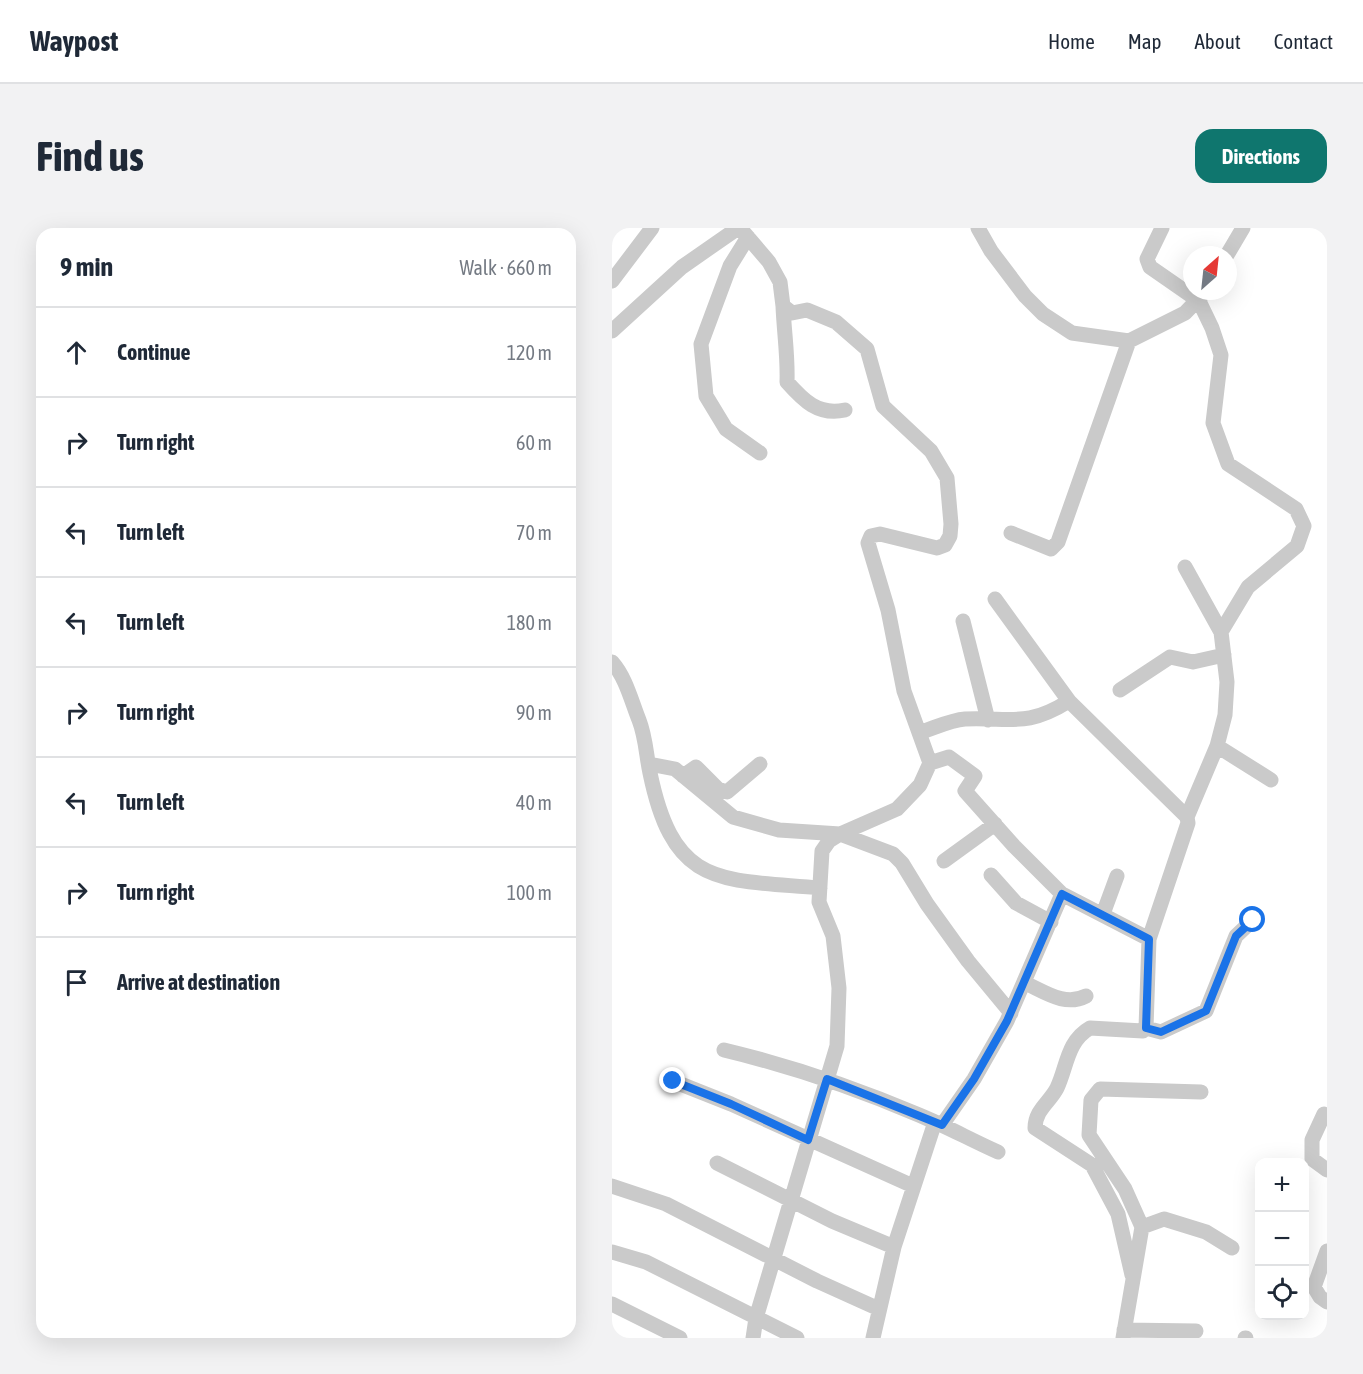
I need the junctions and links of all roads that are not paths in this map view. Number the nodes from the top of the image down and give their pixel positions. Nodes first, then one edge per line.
1 (652, 228) edge
2 (978, 228) edge
3 (1162, 228) edge
4 (1243, 228) edge
5 (742, 231) edge
6 (1232, 246) edge
7 (612, 281) edge
8 (1183, 285) edge
9 (1198, 300) edge
10 (1204, 300) edge
11 (783, 306) junction
12 (612, 331) edge
13 (1129, 341) junction
14 (845, 410) dead end
15 (760, 453) dead end
16 (1011, 533) dead end
17 (1185, 567) dead end
18 (995, 599) dead end
19 (963, 621) dead end
20 (1221, 632) junction
21 (1224, 655) junction
22 (612, 662) edge
23 (1120, 690) dead end
24 (1069, 701) junction
25 (988, 720) junction
26 (921, 732) junction
27 (1217, 746) junction
28 (930, 763) junction
29 (649, 764) junction
30 (760, 764) dead end
31 (684, 776) junction
32 (1271, 780) dead end
33 (1187, 817) junction
34 (995, 824) junction
35 (840, 834) junction
36 (944, 861) dead end
37 (991, 875) dead end
38 (1117, 876) dead end
39 (820, 888) junction
40 (1062, 894) junction
41 (1103, 914) junction
42 (1253, 920) dead end
43 (1050, 922) junction
44 (1149, 939) junction
45 (1025, 982) junction
46 (1086, 996) dead end
47 (1011, 1013) junction
48 (1146, 1028) junction
49 (724, 1050) dead end
50 (827, 1079) junction
51 (673, 1081) dead end
52 (1201, 1092) dead end
53 (1324, 1114) dead end
54 (938, 1124) junction
55 (808, 1140) junction
56 (998, 1152) dead end
57 (717, 1163) dead end
58 (1327, 1170) edge
59 (913, 1185) junction
60 (612, 1186) edge
61 (790, 1198) junction
62 (1142, 1227) junction
63 (894, 1247) junction
64 (1232, 1248) dead end
65 (1327, 1251) edge
66 (612, 1252) edge
67 (773, 1258) junction
68 (1132, 1275) junction
69 (1327, 1302) edge
70 (612, 1304) edge
71 (879, 1309) junction
72 (756, 1318) junction
73 (1196, 1331) dead end
74 (1123, 1334) edge
75 (680, 1338) edge
76 (753, 1338) edge
77 (797, 1338) edge
78 (873, 1338) edge

1 - 7 street
2 - 13 street
3 - 8 street
4 - 6 street
5 - 11 street
5 - 12 street
5 - 15 street
9 - 13 street
10 - 20 street
11 - 14 street
11 - 26 street
13 - 16 street
17 - 20 street
18 - 24 street
19 - 25 street
20 - 21 street
21 - 23 street
21 - 27 street
22 - 29 street
24 - 25 street
24 - 33 street
25 - 26 street
26 - 28 street
27 - 32 street
27 - 33 street
28 - 34 street
28 - 35 street
29 - 31 street
29 - 39 street
30 - 31 street
31 - 35 street
33 - 44 street
34 - 36 street
34 - 40 street
35 - 39 street
35 - 47 street
37 - 43 street
38 - 41 street
39 - 50 street
40 - 41 street
40 - 43 street
41 - 44 street
42 - 48 street
43 - 45 street
44 - 48 street
45 - 46 street
45 - 47 street
47 - 54 street
48 - 68 street
49 - 50 street
50 - 54 street
50 - 55 street
51 - 55 street
52 - 62 street
53 - 58 street
54 - 56 street
54 - 59 street
55 - 59 street
55 - 61 street
57 - 61 street
59 - 63 street
60 - 67 street
61 - 63 street
61 - 67 street
62 - 64 street
62 - 68 street
63 - 71 street
65 - 69 street
66 - 72 street
67 - 71 street
67 - 72 street
68 - 74 street
70 - 75 street
71 - 78 street
72 - 76 street
72 - 77 street
73 - 74 street

